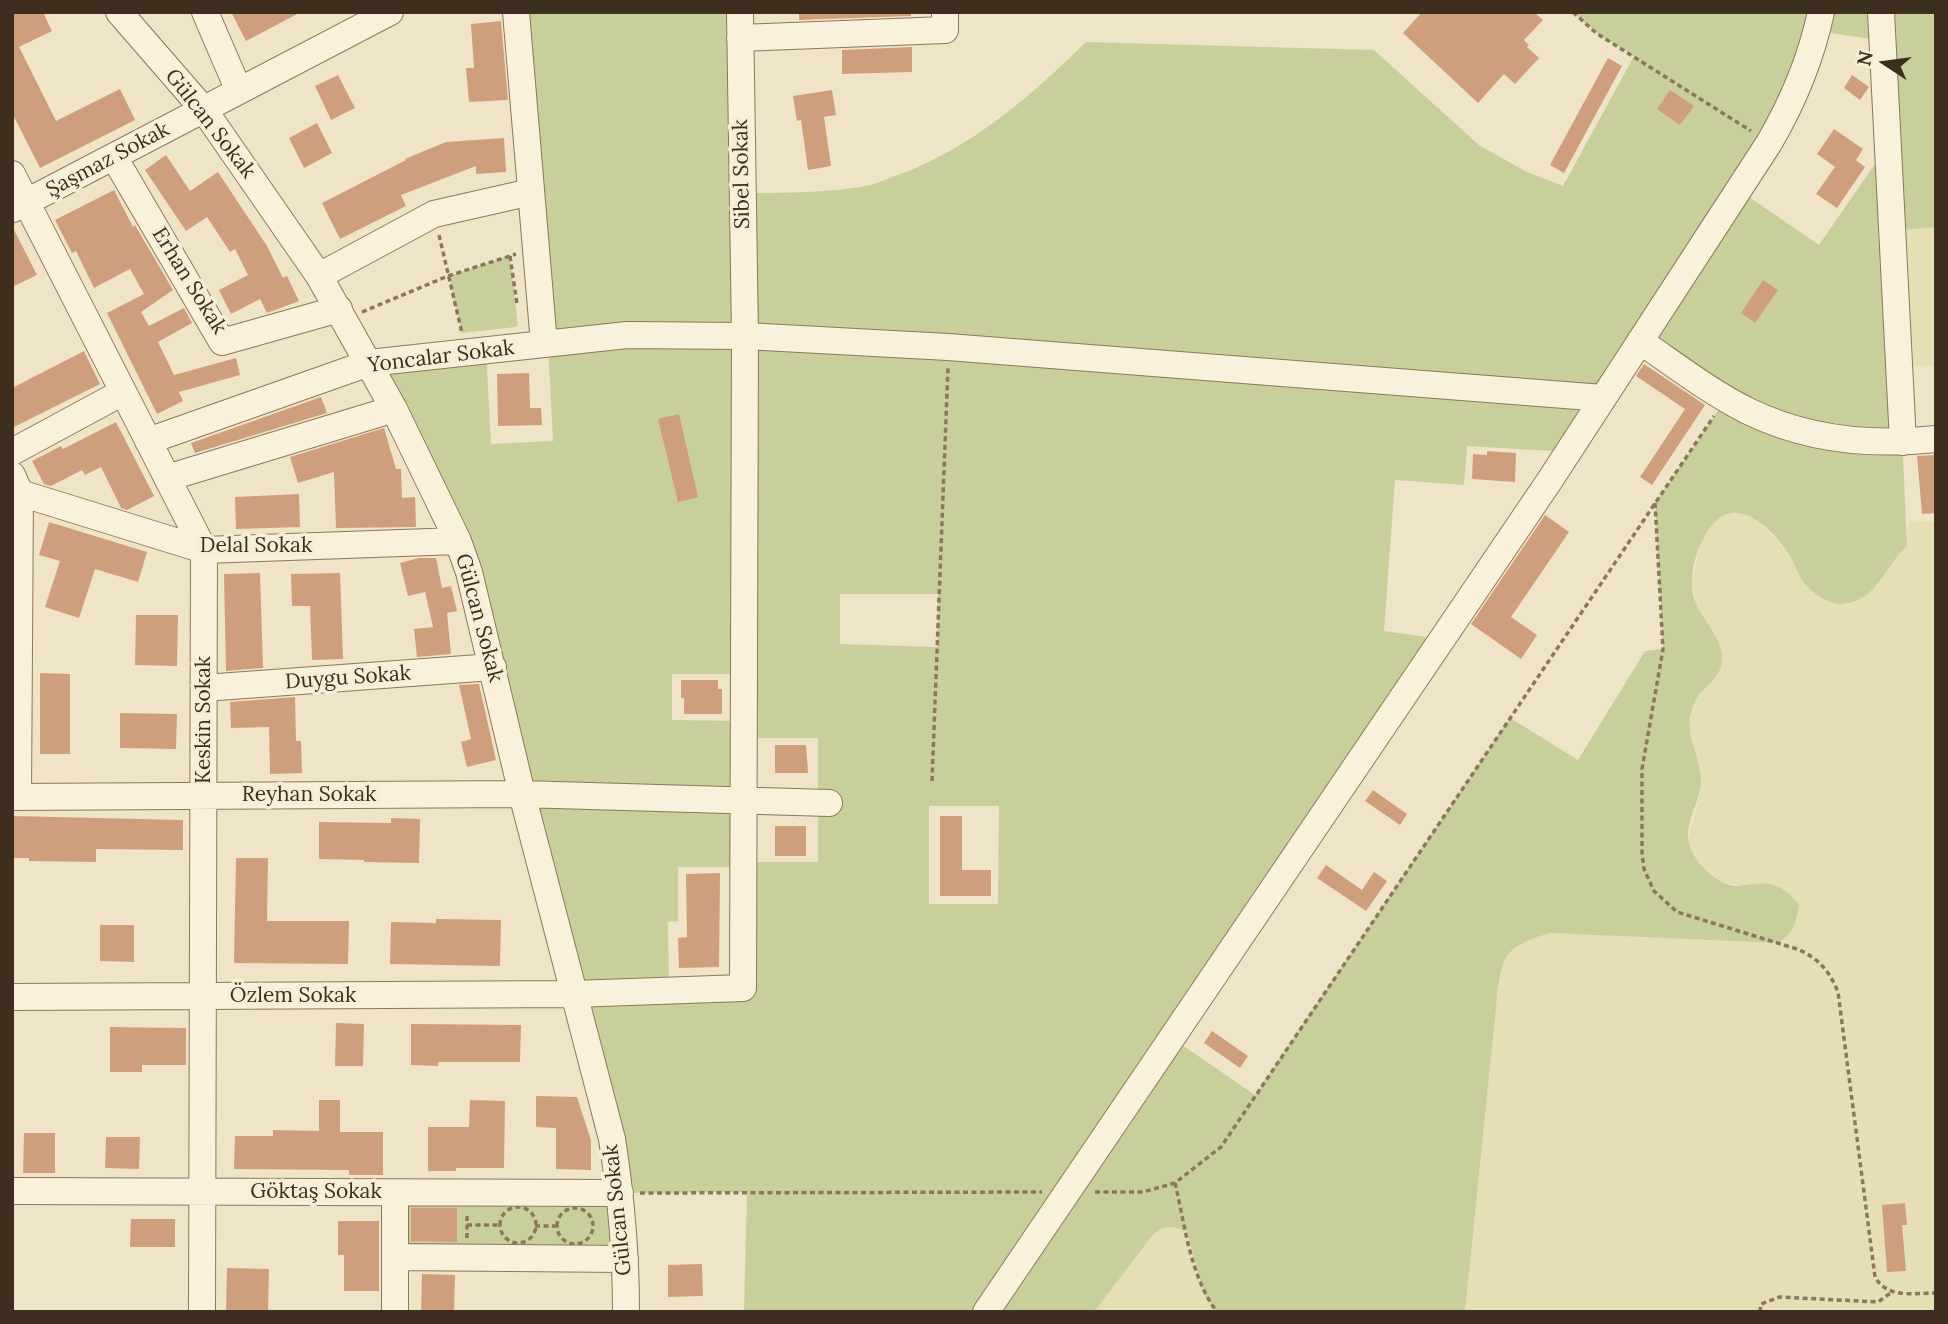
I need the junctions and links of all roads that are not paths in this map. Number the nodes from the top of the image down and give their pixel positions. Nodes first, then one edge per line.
1 (119, 12) edge
2 (205, 12) edge
3 (390, 12) edge
4 (516, 12) edge
5 (945, 12) edge
6 (1821, 12) edge
7 (1881, 12) edge
8 (740, 25) edge
9 (239, 91) junction
10 (204, 110) junction
11 (114, 156) junction
12 (12, 174) edge
13 (531, 192) junction
14 (19, 206) edge
15 (319, 276) junction
16 (341, 314) junction
17 (745, 336) junction
18 (1640, 341) junction
19 (544, 344) junction
20 (369, 363) junction
21 (123, 392) junction
22 (1603, 398) junction
23 (394, 409) junction
24 (1936, 439) edge
25 (148, 441) junction
26 (1903, 442) junction
27 (12, 452) edge
28 (167, 478) junction
29 (16, 484) edge
30 (458, 541) junction
31 (204, 550) junction
32 (493, 667) junction
33 (204, 688) junction
34 (523, 794) junction
35 (203, 796) junction
36 (15, 797) edge
37 (744, 801) junction
38 (829, 803) dead end
39 (573, 994) junction
40 (203, 997) junction
41 (12, 998) edge
42 (12, 1191) edge
43 (202, 1192) junction
44 (395, 1193) junction
45 (620, 1193) junction
46 (395, 1257) junction
47 (625, 1259) junction
48 (202, 1312) edge
49 (395, 1312) edge
50 (626, 1312) edge
51 (986, 1312) edge

1 - 10 street, Gülcan Sokak
2 - 9 street
3 - 9 street, Şaşmaz Sokak
4 - 13 street
5 - 8 street
6 - 18 street
7 - 26 street
8 - 17 street, Sibel Sokak
9 - 10 street, Şaşmaz Sokak
10 - 11 street, Şaşmaz Sokak
10 - 15 street, Gülcan Sokak
11 - 14 street, Şaşmaz Sokak
11 - 16 street, Erhan Sokak
12 - 14 street, Keskin Sokak
13 - 15 street
13 - 19 street
14 - 21 street, Keskin Sokak
15 - 16 street, Gülcan Sokak
16 - 20 street, Gülcan Sokak
17 - 19 street, Yoncalar Sokak
17 - 22 street, Yoncalar Sokak
17 - 37 street, Sibel Sokak
18 - 22 street
18 - 26 street
19 - 20 street, Yoncalar Sokak
20 - 23 street, Gülcan Sokak
20 - 25 street, Yoncalar Sokak
21 - 25 street, Keskin Sokak
21 - 27 street
22 - 51 street
23 - 28 street
23 - 30 street, Gülcan Sokak
24 - 26 street
25 - 28 street, Keskin Sokak
28 - 31 street, Keskin Sokak
29 - 31 street, Delal Sokak
29 - 36 street
30 - 31 street, Delal Sokak
30 - 32 street, Gülcan Sokak
31 - 33 street, Keskin Sokak
32 - 33 street, Duygu Sokak
32 - 34 street, Gülcan Sokak
33 - 35 street, Keskin Sokak
34 - 35 street, Reyhan Sokak
34 - 37 street, Reyhan Sokak
34 - 39 street, Gülcan Sokak
35 - 36 street, Reyhan Sokak
35 - 40 street, Keskin Sokak
37 - 38 street, Reyhan Sokak
37 - 39 street, Özlem Sokak
39 - 40 street, Özlem Sokak
39 - 45 street, Gülcan Sokak
40 - 41 street, Özlem Sokak
40 - 43 street, Keskin Sokak
42 - 43 street, Göktaş Sokak
43 - 44 street, Göktaş Sokak
43 - 48 street, Keskin Sokak
44 - 45 street, Göktaş Sokak
44 - 46 street
45 - 47 street, Gülcan Sokak
46 - 47 street
46 - 49 street
47 - 50 street, Gülcan Sokak

